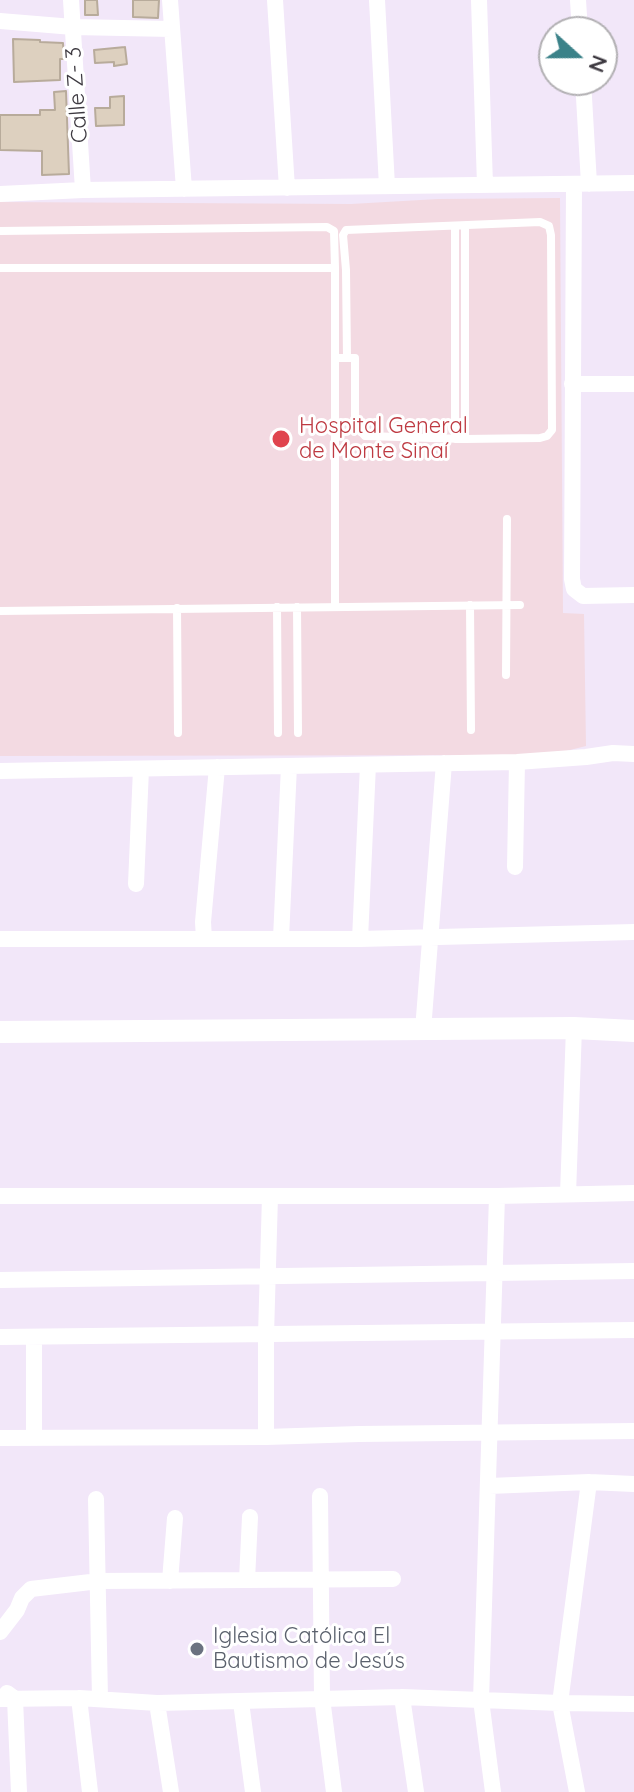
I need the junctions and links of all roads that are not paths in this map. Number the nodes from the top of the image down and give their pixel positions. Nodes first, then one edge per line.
1 (71, 0) edge
2 (170, 0) edge
3 (275, 0) edge
4 (377, 0) edge
5 (479, 0) edge
6 (0, 21) edge
7 (73, 27) junction
8 (172, 29) junction
9 (583, 96) edge
10 (634, 183) edge
11 (582, 184) junction
12 (485, 185) junction
13 (387, 186) junction
14 (287, 188) junction
15 (184, 189) junction
16 (83, 190) junction
17 (0, 194) edge
18 (460, 226) junction
19 (0, 231) edge
20 (0, 268) edge
21 (335, 268) junction
22 (335, 358) junction
23 (347, 358) junction
24 (572, 384) junction
25 (634, 384) edge
26 (460, 439) junction
27 (507, 519) dead end
28 (634, 595) edge
29 (470, 605) junction
30 (506, 605) junction
31 (520, 605) dead end
32 (335, 606) junction
33 (277, 607) junction
34 (297, 607) junction
35 (177, 608) junction
36 (0, 611) edge
37 (506, 675) dead end
38 (471, 730) dead end
39 (178, 733) dead end
40 (278, 733) dead end
41 (298, 733) dead end
42 (634, 754) edge
43 (517, 762) junction
44 (444, 763) junction
45 (368, 765) junction
46 (289, 766) junction
47 (217, 767) junction
48 (141, 769) junction
49 (0, 771) edge
50 (515, 867) dead end
51 (136, 884) dead end
52 (634, 932) edge
53 (281, 938) junction
54 (430, 938) junction
55 (0, 939) edge
56 (204, 939) junction
57 (360, 939) junction
58 (574, 1028) junction
59 (423, 1030) junction
60 (634, 1031) edge
61 (0, 1032) edge
62 (634, 1193) edge
63 (568, 1194) junction
64 (0, 1196) edge
65 (270, 1196) junction
66 (497, 1196) junction
67 (634, 1271) edge
68 (495, 1274) junction
69 (268, 1277) junction
70 (0, 1280) edge
71 (634, 1330) edge
72 (493, 1331) junction
73 (266, 1335) junction
74 (0, 1337) edge
75 (34, 1337) junction
76 (634, 1431) edge
77 (491, 1434) junction
78 (34, 1437) junction
79 (266, 1437) junction
80 (0, 1438) edge
81 (589, 1482) junction
82 (634, 1484) edge
83 (489, 1486) junction
84 (320, 1496) dead end
85 (96, 1499) dead end
86 (250, 1517) dead end
87 (175, 1518) dead end
88 (393, 1579) dead end
89 (247, 1580) junction
90 (321, 1580) junction
91 (99, 1581) junction
92 (170, 1581) junction
93 (0, 1632) edge
94 (0, 1688) edge
95 (402, 1697) junction
96 (79, 1698) junction
97 (322, 1698) junction
98 (7, 1699) edge
99 (100, 1699) junction
100 (481, 1700) junction
101 (241, 1702) junction
102 (157, 1703) junction
103 (560, 1703) junction
104 (634, 1704) edge
105 (19, 1792) edge
106 (90, 1792) edge
107 (171, 1792) edge
108 (253, 1792) edge
109 (334, 1792) edge
110 (416, 1792) edge
111 (493, 1792) edge
112 (577, 1792) edge

1 - 7 street, Calle Z- 3
2 - 8 street
3 - 14 street
4 - 13 street
5 - 12 street
6 - 7 street
7 - 8 street
7 - 16 street, Calle Z- 3
8 - 15 street
9 - 11 street
10 - 11 street
11 - 12 street
11 - 24 street
12 - 13 street
13 - 14 street
14 - 15 street
15 - 16 street
16 - 17 street
18 - 23 lane
18 - 26 lane
18 - 26 lane
19 - 21 lane
20 - 21 lane
21 - 22 lane
22 - 23 lane
22 - 32 lane
23 - 26 lane
24 - 25 street
24 - 28 street
27 - 30 lane
29 - 30 lane
29 - 32 lane
29 - 38 lane
30 - 31 lane
30 - 37 lane
32 - 34 lane
33 - 34 lane
33 - 35 lane
33 - 40 lane
34 - 41 lane
35 - 36 lane
35 - 39 lane
42 - 43 street
43 - 44 street
43 - 50 street
44 - 45 street
44 - 54 street
45 - 46 street
45 - 57 street
46 - 47 street
46 - 53 street
47 - 48 street
47 - 56 street
48 - 49 street
48 - 51 street
52 - 54 street
53 - 56 street
53 - 57 street
54 - 57 street
54 - 59 street
55 - 56 street
58 - 59 street
58 - 60 street
58 - 63 street
59 - 61 street
62 - 63 street
63 - 66 street
64 - 65 street
65 - 66 street
65 - 69 street
66 - 68 street
67 - 68 street
68 - 69 street
68 - 72 street
69 - 70 street
69 - 73 street
71 - 72 street
72 - 73 street
72 - 77 street
73 - 75 street
73 - 79 street
74 - 75 street
75 - 78 street
76 - 77 street
77 - 79 street
77 - 83 street
78 - 79 street
78 - 80 street
81 - 82 street
81 - 83 street
81 - 103 street
83 - 100 street
84 - 90 street
85 - 91 street
86 - 89 street
87 - 92 street
88 - 90 street
89 - 90 street
89 - 92 street
90 - 97 street
91 - 92 street
91 - 93 street
91 - 99 street
94 - 98 street
95 - 97 street
95 - 100 street
95 - 110 street
96 - 98 street
96 - 99 street
96 - 106 street
97 - 101 street
97 - 109 street
98 - 105 street
99 - 102 street
100 - 103 street
100 - 111 street
101 - 102 street
101 - 108 street
102 - 107 street
103 - 104 street
103 - 112 street

